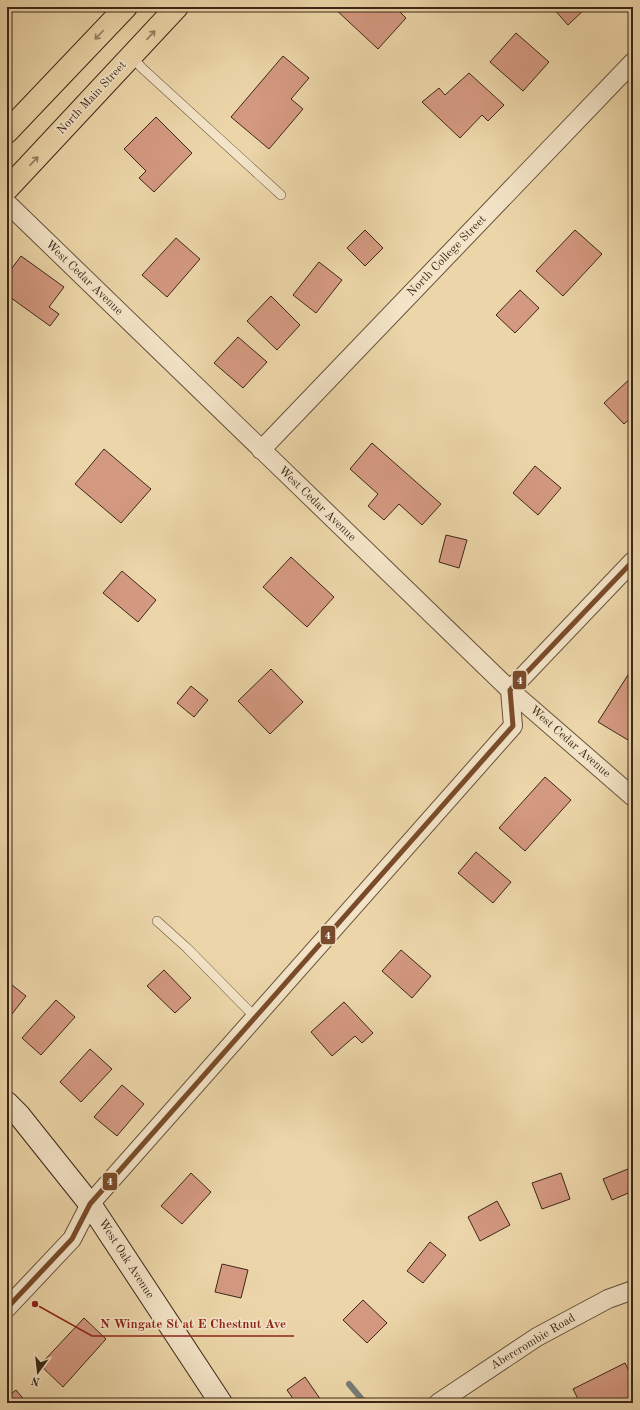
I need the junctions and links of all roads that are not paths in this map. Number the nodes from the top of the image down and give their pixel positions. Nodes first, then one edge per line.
1 (126, 7) edge
2 (177, 7) edge
3 (131, 56) junction
4 (633, 62) edge
5 (7, 132) edge
6 (7, 190) edge
7 (281, 196) dead end
8 (7, 204) edge
9 (261, 450) junction
10 (633, 561) edge
11 (510, 690) junction
12 (633, 798) edge
13 (157, 921) dead end
14 (255, 1017) junction
15 (7, 1104) edge
16 (90, 1204) junction
17 (633, 1290) edge
18 (7, 1308) edge
19 (221, 1403) edge
20 (438, 1403) edge

1 -> 5 main road
3 -> 2 main road, North Main Street
6 -> 3 main road, North Main Street
3 - 7 lane
4 - 9 street, North College Street
8 - 9 street, West Cedar Avenue
9 - 11 street, West Cedar Avenue
10 - 11 street
11 - 12 street, West Cedar Avenue
11 - 14 street
13 - 14 lane
14 - 16 street
15 - 16 street, West Oak Avenue
16 - 18 street
16 - 19 street, West Oak Avenue
17 - 20 street, Abercrombie Road

